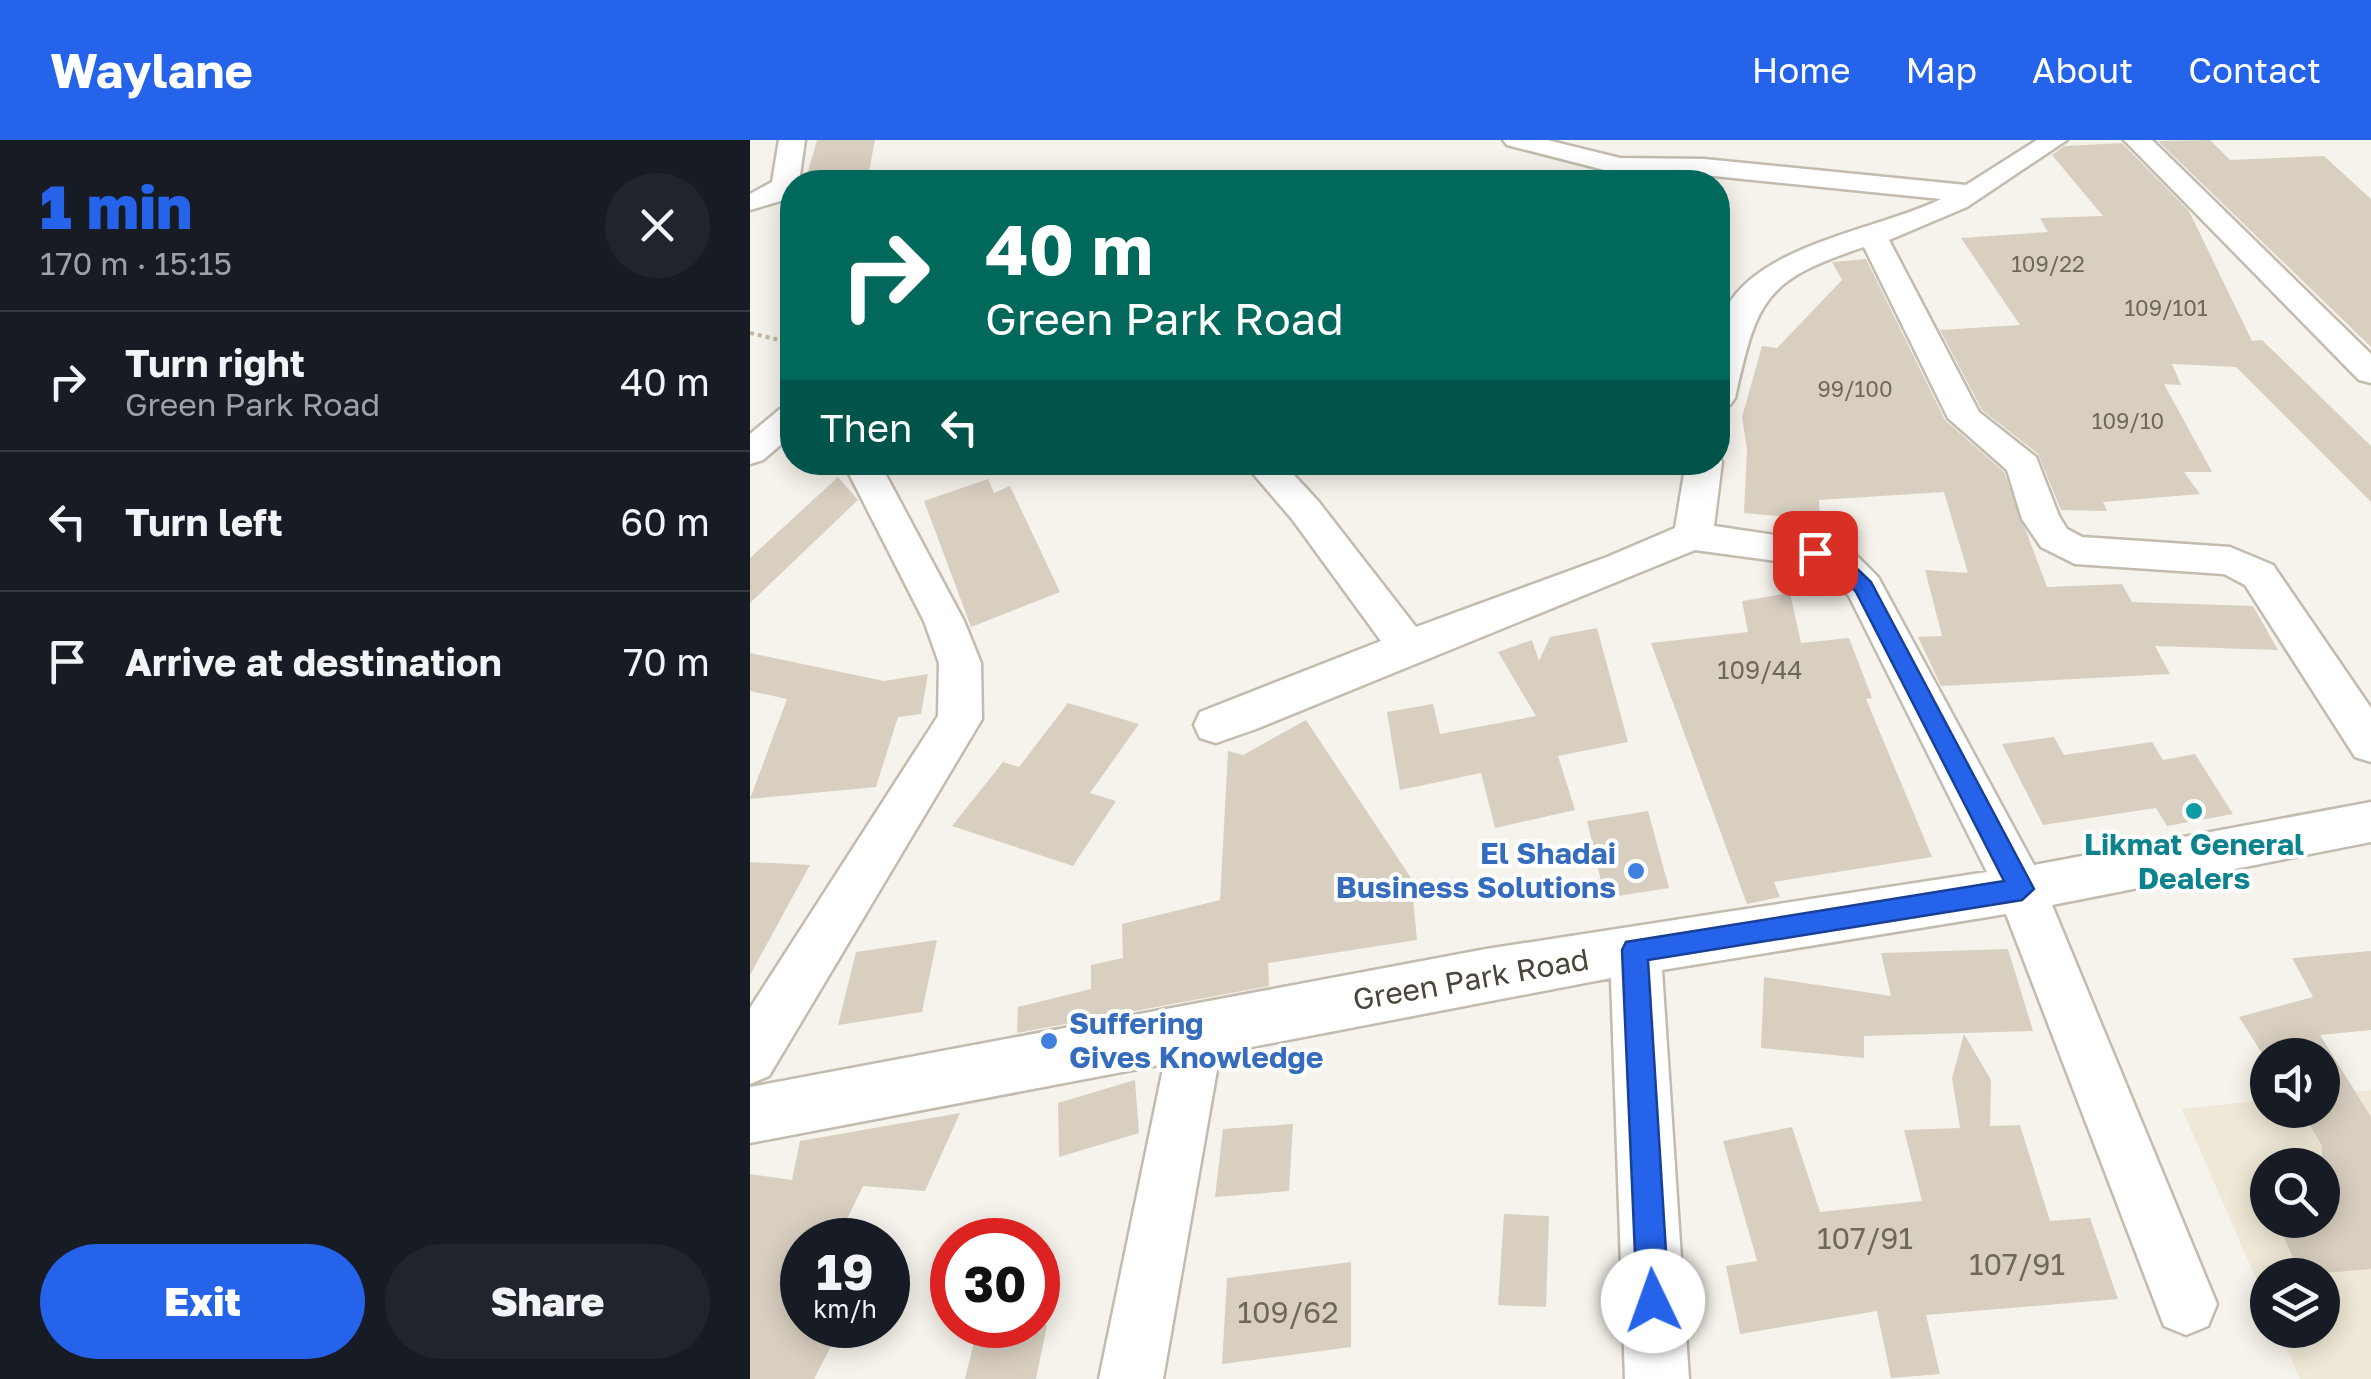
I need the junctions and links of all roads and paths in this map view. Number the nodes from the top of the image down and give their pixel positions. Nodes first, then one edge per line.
1 (792, 140) edge
2 (1516, 140) edge
3 (1633, 140) edge
4 (2054, 140) edge
5 (2137, 140) edge
6 (1675, 168) junction
7 (788, 170) edge
8 (1698, 170) edge
9 (1730, 173) edge
10 (780, 192) edge
11 (1965, 193) junction
12 (750, 202) edge
13 (1873, 236) junction
14 (750, 333) edge
15 (780, 339) edge
16 (1730, 360) edge
17 (2371, 373) edge
18 (780, 427) edge
19 (750, 452) edge
20 (869, 475) edge
21 (1273, 475) edge
22 (1703, 475) edge
23 (1691, 536) junction
24 (1408, 647) junction
25 (1216, 726) dead end
26 (2371, 744) edge
27 (2371, 822) edge
28 (2022, 889) junction
29 (1635, 950) junction
30 (1197, 1033) junction
31 (750, 1056) edge
32 (750, 1115) edge
33 (2186, 1304) dead end
34 (1132, 1379) edge
35 (1657, 1379) edge

1 - 7 street
2 - 6 street
3 - 6 street
4 - 11 street
5 - 17 street
6 - 8 street
9 - 11 street
10 - 12 street
11 - 13 street
13 - 16 street
13 - 26 street
14 - 15 path
18 - 19 street
20 - 31 street
21 - 24 street
22 - 23 street
23 - 24 street
23 - 28 street
24 - 25 street
27 - 28 street, Green Park Road
28 - 29 street, Green Park Road
28 - 33 street
29 - 30 street, Green Park Road
29 - 35 street
30 - 32 street, Green Park Road
30 - 34 street

